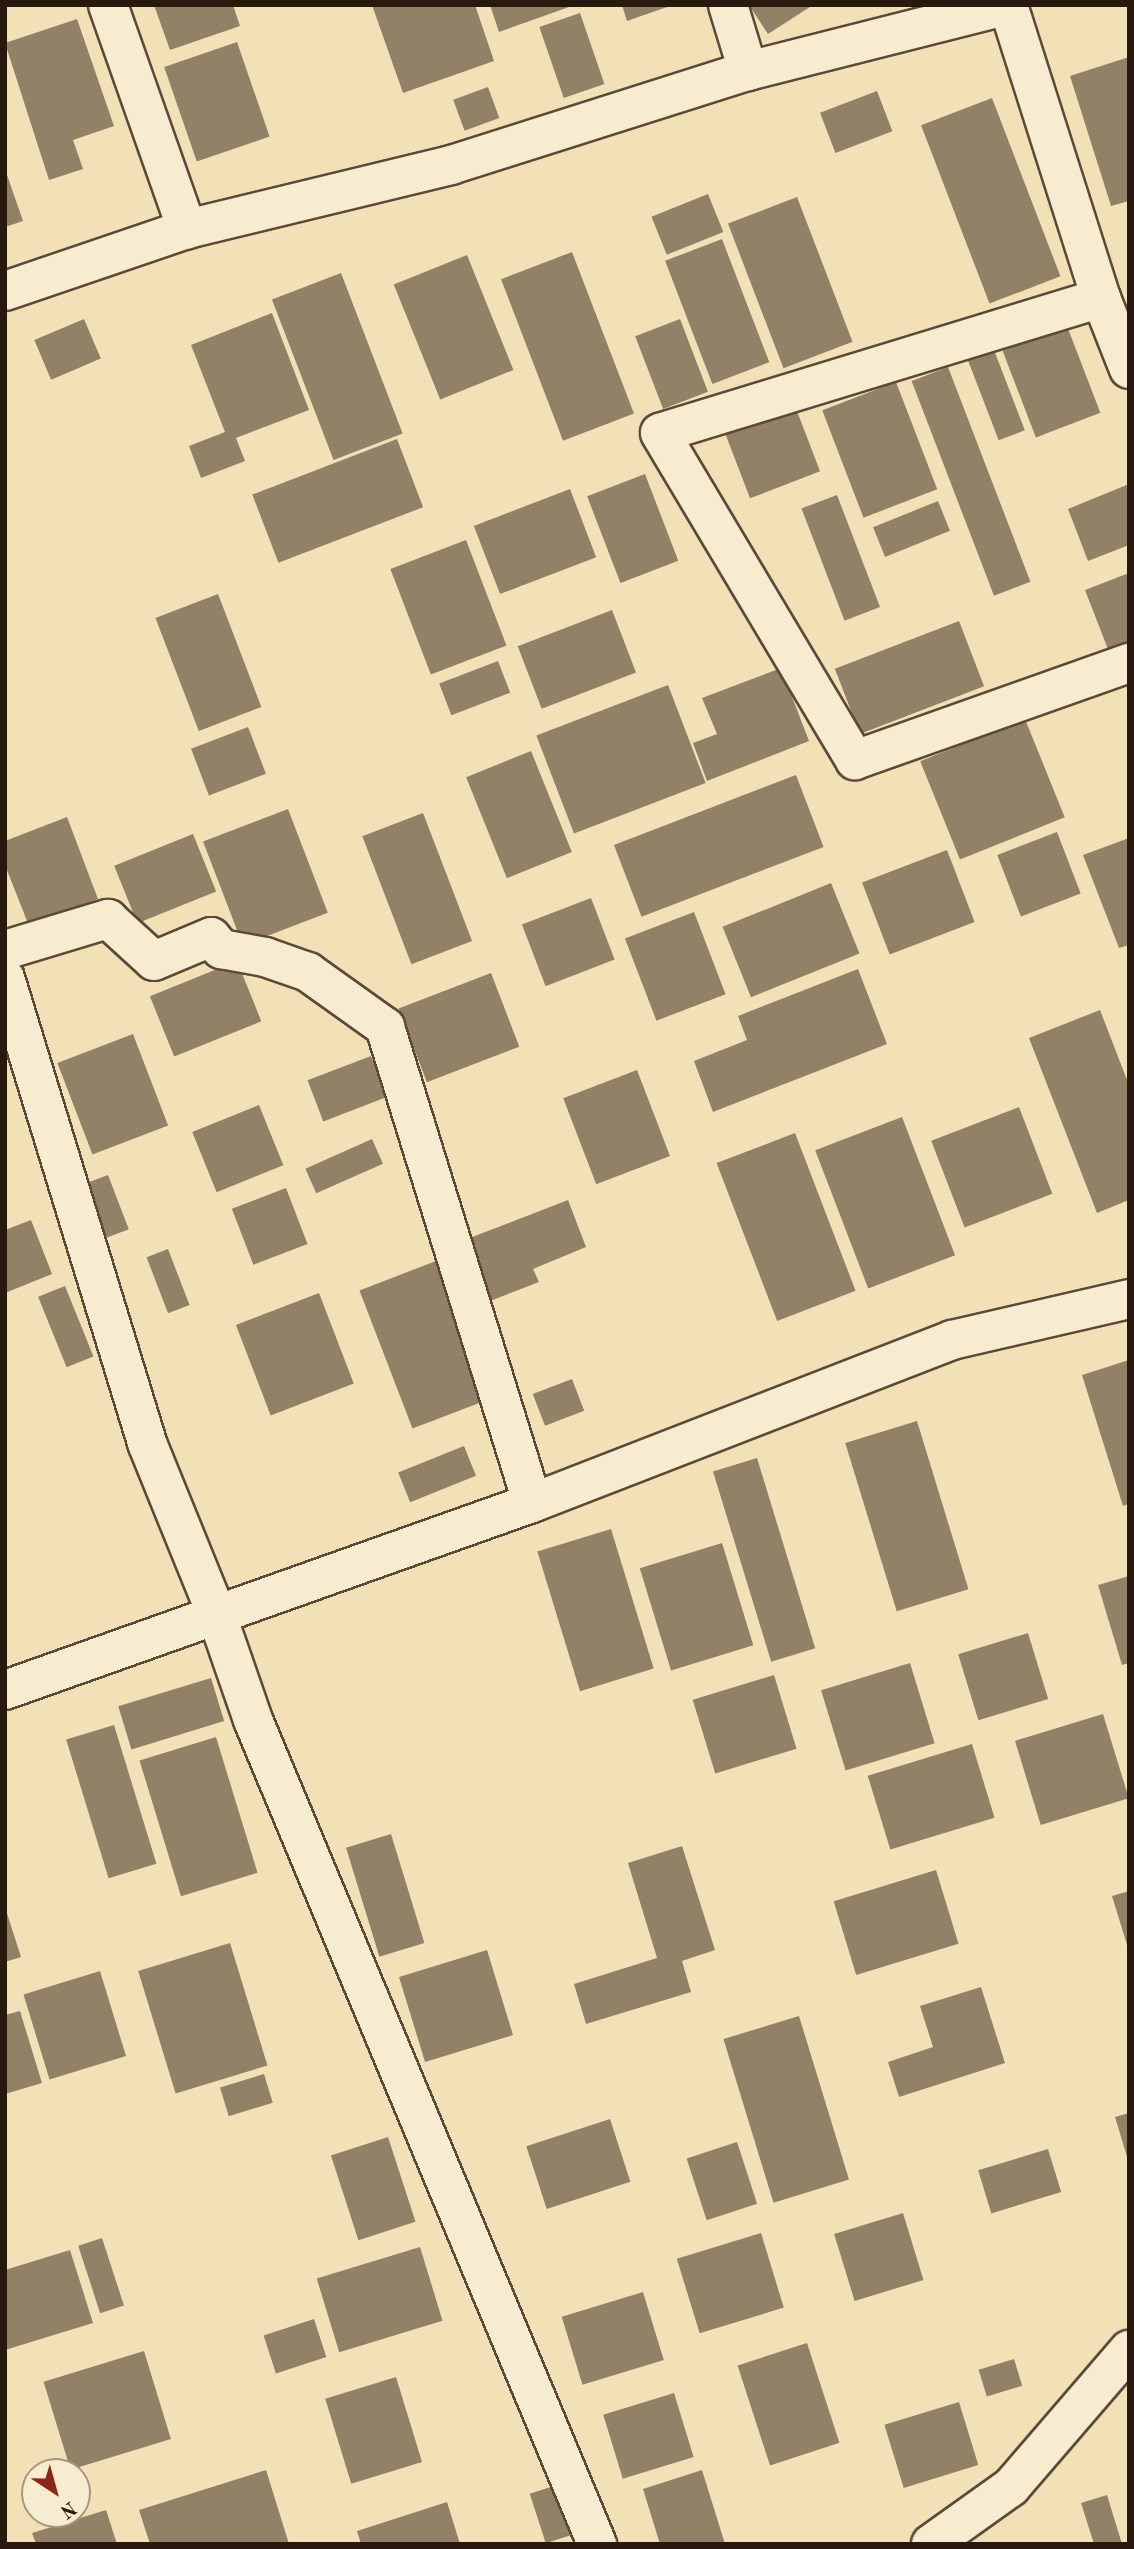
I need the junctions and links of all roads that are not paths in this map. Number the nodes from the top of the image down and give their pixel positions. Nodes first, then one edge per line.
1 (108, 5) edge
2 (728, 5) edge
3 (748, 71) junction
4 (187, 229) junction
5 (5, 291) edge
6 (1101, 298) junction
7 (1129, 369) edge
8 (1129, 663) edge
9 (5, 950) edge
10 (5, 978) edge
11 (1129, 1299) edge
12 (532, 1503) junction
13 (216, 1613) junction
14 (5, 1690) edge
15 (1129, 2350) edge
16 (597, 2544) edge
17 (931, 2544) edge

1 - 4 street
2 - 3 street
3 - 4 street
3 - 6 street
4 - 5 street
6 - 7 street
6 - 8 street
9 - 12 street
10 - 13 street
11 - 12 street
12 - 13 street
13 - 14 street
13 - 16 street
15 - 17 street

